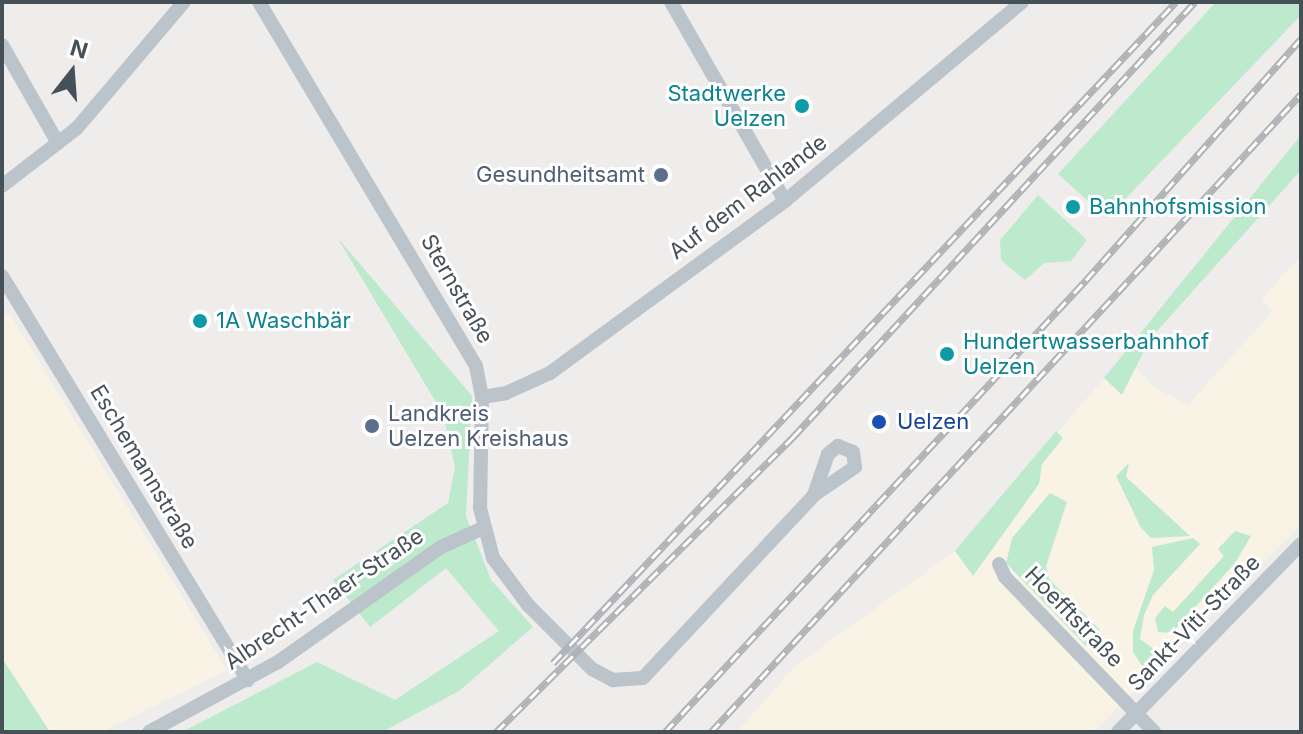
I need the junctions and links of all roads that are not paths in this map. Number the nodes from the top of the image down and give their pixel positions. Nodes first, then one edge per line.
1 (184, 2) edge
2 (259, 2) edge
3 (671, 2) edge
4 (1022, 2) edge
5 (2, 45) edge
6 (58, 143) junction
7 (2, 186) edge
8 (785, 201) junction
9 (2, 276) edge
10 (482, 397) junction
11 (814, 495) dead end
12 (483, 528) junction
13 (1301, 544) edge
14 (999, 564) dead end
15 (248, 680) junction
16 (1136, 714) junction
17 (149, 732) edge
18 (1118, 732) edge
19 (1154, 732) edge

1 - 6 street
2 - 10 street, Sternstraße
3 - 8 street
4 - 8 street, Auf dem Rahlande
5 - 6 street
6 - 7 street
8 - 10 street, Auf dem Rahlande
9 - 15 street, Eschemannstraße
10 - 12 street, Sternstraße
11 - 12 street, Sternstraße
12 - 15 street, Albrecht-Thaer-Straße
13 - 16 street, Sankt-Viti-Straße
14 - 16 street, Hoefftstraße
15 - 17 street, Albrecht-Thaer-Straße
16 - 18 street, Sankt-Viti-Straße
16 - 19 street, Hoefftstraße

